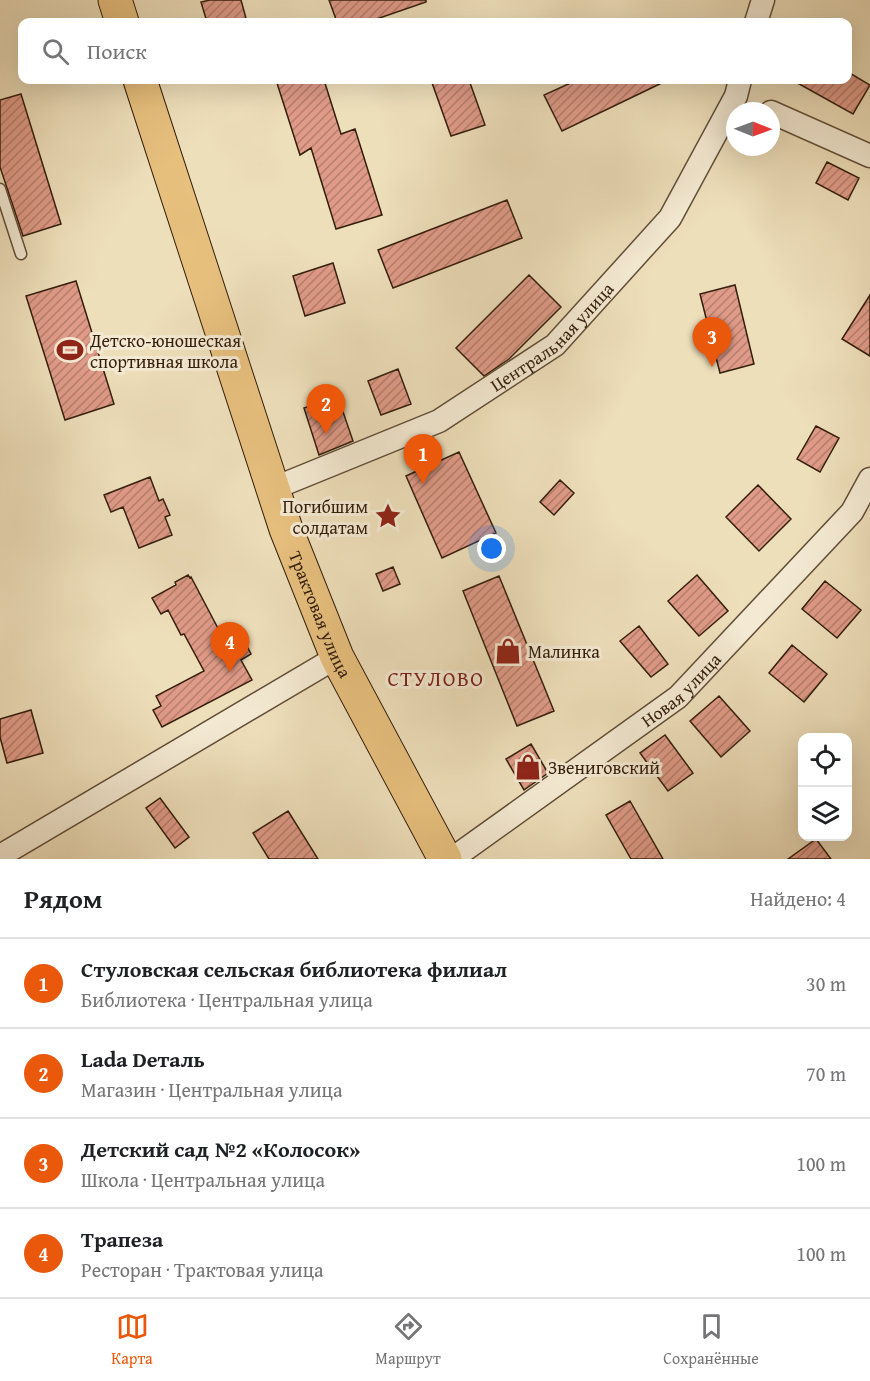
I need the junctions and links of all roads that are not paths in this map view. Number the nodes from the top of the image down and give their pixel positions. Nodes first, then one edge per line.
1 (115, 0) edge
2 (763, 0) edge
3 (121, 18) edge
4 (757, 18) edge
5 (141, 84) edge
6 (738, 88) edge
7 (757, 102) edge
8 (780, 116) edge
9 (870, 156) edge
10 (0, 189) edge
11 (21, 254) dead end
12 (870, 479) edge
13 (272, 489) junction
14 (337, 657) junction
15 (0, 856) edge
16 (445, 859) edge
17 (452, 859) edge

1 - 3 highway
2 - 4 street
5 - 13 highway, Трактовая улица
6 - 7 street
6 - 13 street, Центральная улица
8 - 9 street
10 - 11 lane
12 - 17 street, Новая улица
13 - 14 highway, Трактовая улица
14 - 15 street
14 - 16 highway, Трактовая улица

